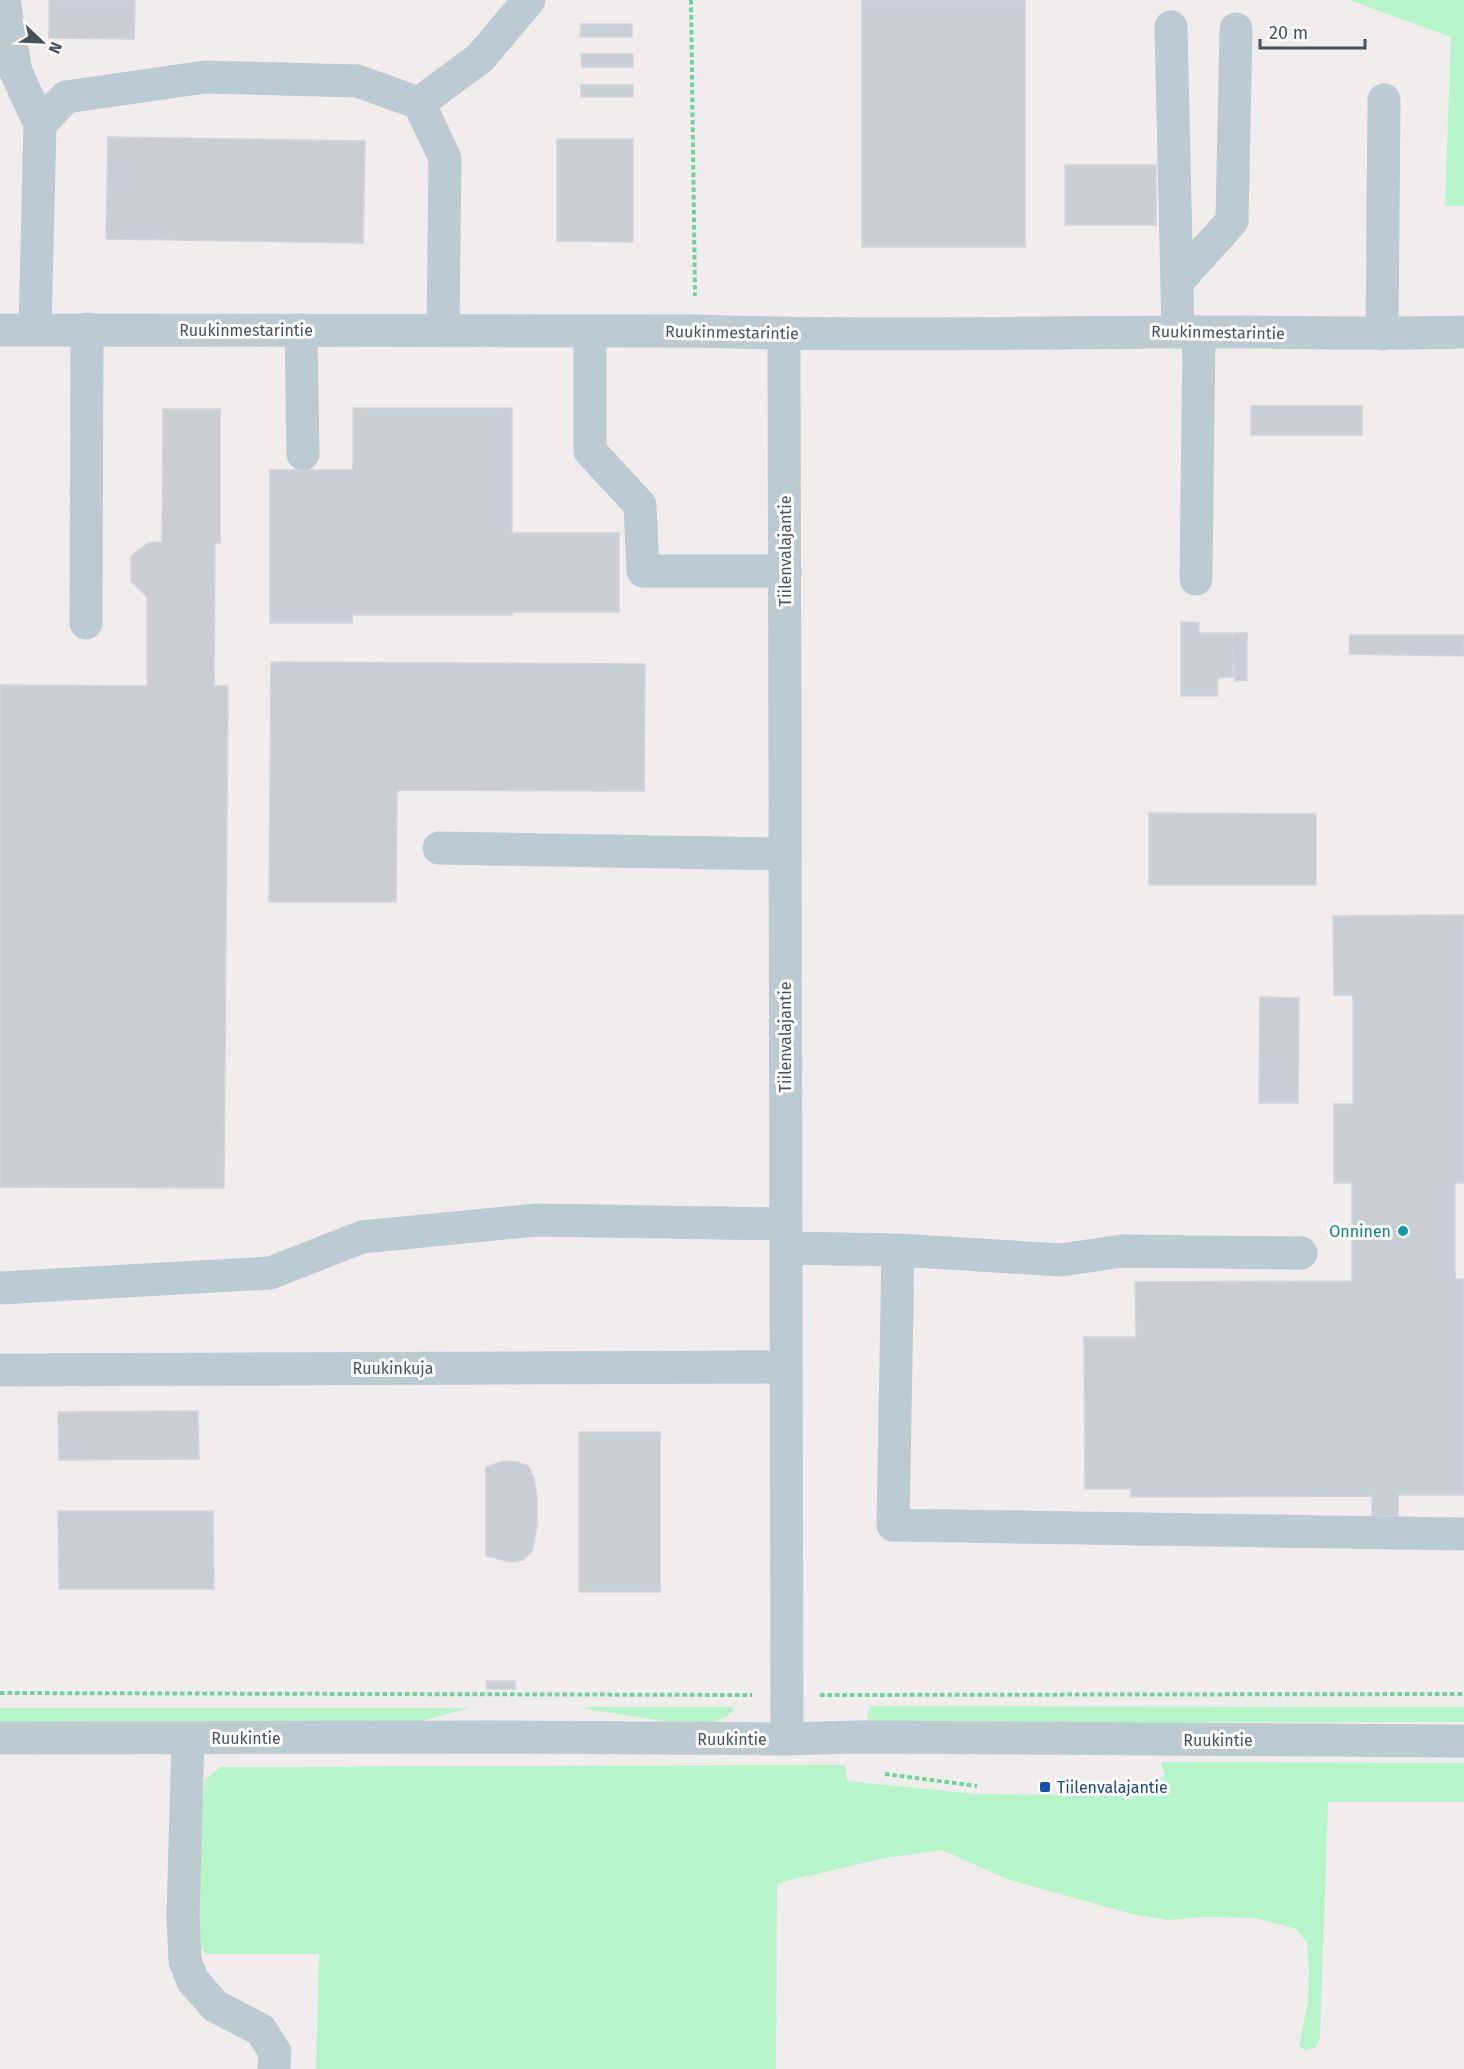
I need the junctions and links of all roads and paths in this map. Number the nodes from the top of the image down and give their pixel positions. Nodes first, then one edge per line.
1 (4, 0) edge
2 (529, 0) edge
3 (691, 0) edge
4 (1171, 27) dead end
5 (1236, 29) dead end
6 (1384, 100) dead end
7 (419, 104) junction
8 (40, 124) junction
9 (1178, 282) junction
10 (87, 329) junction
11 (0, 330) edge
12 (35, 330) junction
13 (301, 330) junction
14 (443, 330) junction
15 (590, 331) junction
16 (696, 331) junction
17 (1189, 332) junction
18 (1464, 332) edge
19 (784, 334) junction
20 (1382, 334) junction
21 (303, 454) dead end
22 (785, 571) junction
23 (1196, 579) dead end
24 (86, 623) dead end
25 (439, 848) dead end
26 (785, 854) junction
27 (786, 1236) junction
28 (898, 1250) junction
29 (1301, 1253) dead end
30 (0, 1288) edge
31 (786, 1367) junction
32 (0, 1370) edge
33 (1464, 1534) edge
34 (0, 1693) edge
35 (1464, 1694) edge
36 (787, 1695) junction
37 (0, 1738) edge
38 (188, 1738) junction
39 (787, 1739) junction
40 (1464, 1741) edge
41 (879, 1773) dead end
42 (977, 1786) dead end
43 (274, 2069) edge

1 - 8 street
2 - 7 street
3 - 16 path
4 - 9 street
5 - 9 street
6 - 20 street
7 - 8 street
7 - 14 street
8 - 12 street
9 - 17 street
10 - 12 street, Ruukinmestarintie
10 - 13 street, Ruukinmestarintie
10 - 24 street
11 - 12 street, Ruukinmestarintie
13 - 14 street, Ruukinmestarintie
13 - 21 street
14 - 15 street, Ruukinmestarintie
15 - 16 street, Ruukinmestarintie
15 - 22 street
16 - 19 street, Ruukinmestarintie
17 - 19 street, Ruukinmestarintie
17 - 20 street, Ruukinmestarintie
17 - 23 street
18 - 20 street, Ruukinmestarintie
19 - 22 street, Tiilenvalajantie
22 - 26 street, Tiilenvalajantie
25 - 26 street
26 - 27 street, Tiilenvalajantie
27 - 28 street
27 - 30 street
27 - 31 street, Tiilenvalajantie
28 - 29 street
28 - 33 street
31 - 32 street, Ruukinkuja
31 - 36 street, Tiilenvalajantie
34 - 36 path
35 - 36 path
36 - 39 street, Tiilenvalajantie
37 - 38 street, Ruukintie
38 - 39 street, Ruukintie
38 - 43 street
39 - 40 street, Ruukintie
41 - 42 path

